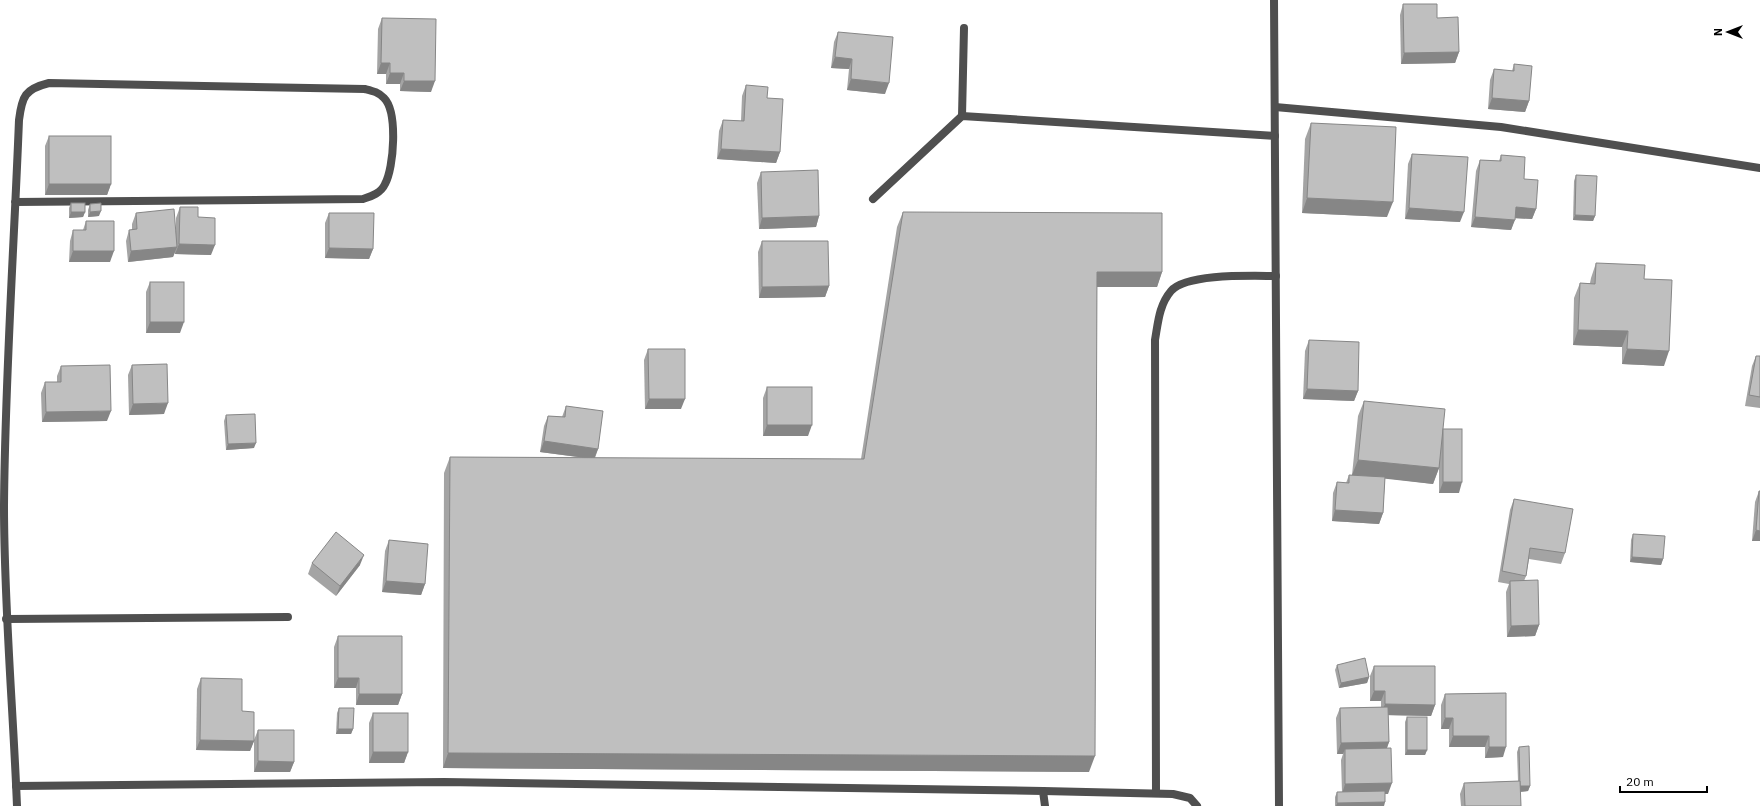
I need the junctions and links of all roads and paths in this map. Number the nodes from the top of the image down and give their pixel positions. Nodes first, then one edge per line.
1 (1274, 0) edge
2 (964, 28) dead end
3 (1275, 107) junction
4 (962, 116) junction
5 (1276, 136) junction
6 (1760, 168) edge
7 (873, 199) dead end
8 (15, 202) junction
9 (1276, 276) junction
10 (288, 617) dead end
11 (6, 619) junction
12 (16, 786) junction
13 (1043, 791) junction
14 (1156, 793) junction
15 (17, 806) edge
16 (1045, 806) edge
17 (1197, 806) edge
18 (1279, 806) edge

1 - 3 street
2 - 4 street
3 - 5 street
3 - 6 street
4 - 5 street
4 - 7 street
5 - 9 street
8 - 8 street
8 - 11 street
9 - 14 street
9 - 18 street
10 - 11 street
11 - 12 street
12 - 13 street
12 - 15 street
13 - 14 street
13 - 16 street
14 - 17 street

